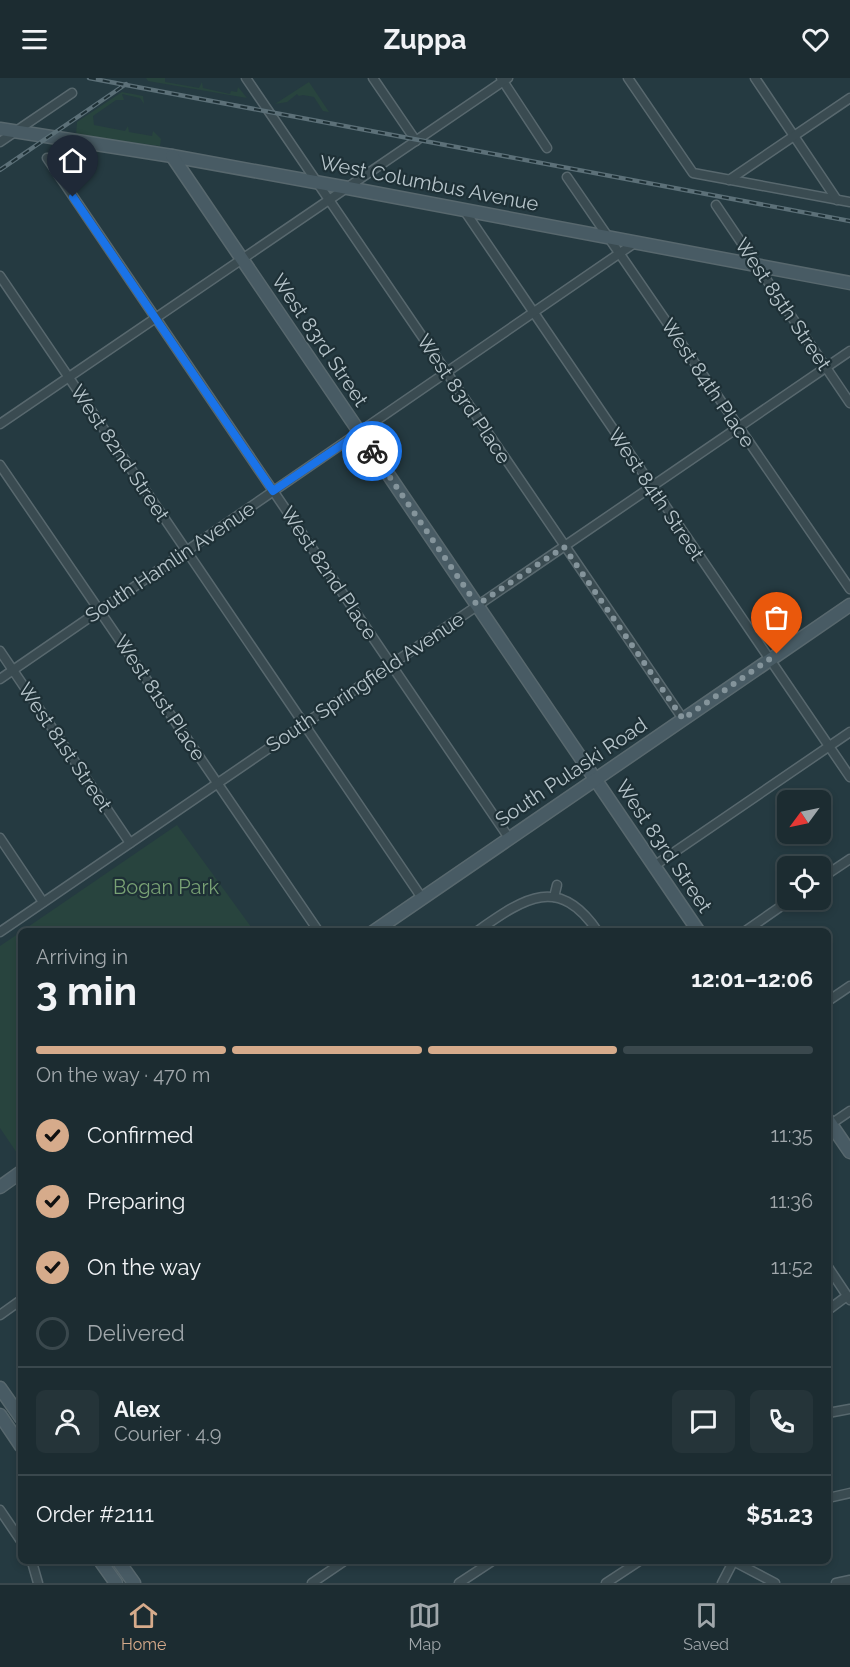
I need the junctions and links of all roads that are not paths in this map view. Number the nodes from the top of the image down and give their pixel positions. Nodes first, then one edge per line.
1 (246, 78) edge
2 (373, 78) edge
3 (628, 78) edge
4 (755, 78) edge
5 (504, 79) edge
6 (72, 93) dead end
7 (850, 98) edge
8 (0, 129) edge
9 (16, 132) junction
10 (794, 136) junction
11 (416, 141) junction
12 (0, 142) edge
13 (547, 148) dead end
14 (172, 156) junction
15 (47, 158) dead end
16 (567, 177) dead end
17 (729, 180) junction
18 (318, 182) junction
19 (348, 188) junction
20 (330, 200) junction
21 (837, 200) junction
22 (850, 202) edge
23 (716, 205) dead end
24 (464, 210) junction
25 (609, 237) junction
26 (636, 242) junction
27 (620, 254) junction
28 (242, 259) junction
29 (757, 265) junction
30 (0, 276) edge
31 (850, 283) edge
32 (534, 314) junction
33 (155, 318) junction
34 (850, 351) edge
35 (826, 367) junction
36 (447, 373) junction
37 (69, 377) junction
38 (850, 403) edge
39 (0, 424) edge
40 (739, 427) junction
41 (359, 433) junction
42 (0, 465) edge
43 (652, 487) junction
44 (273, 491) junction
45 (564, 547) junction
46 (187, 551) junction
47 (850, 589) edge
48 (477, 605) junction
49 (850, 605) edge
50 (100, 610) junction
51 (0, 651) edge
52 (770, 659) junction
53 (391, 664) junction
54 (13, 670) junction
55 (0, 679) edge
56 (683, 719) junction
57 (304, 724) junction
58 (850, 732) edge
59 (829, 746) junction
60 (850, 777) edge
61 (595, 780) junction
62 (217, 783) junction
63 (0, 838) edge
64 (509, 838) junction
65 (130, 843) junction
66 (850, 859) edge
67 (654, 866) junction
68 (831, 872) edge
69 (557, 885) dead end
70 (554, 897) junction
71 (422, 898) junction
72 (43, 902) junction
73 (777, 909) edge
74 (316, 928) edge
75 (379, 928) edge
76 (482, 928) edge
77 (595, 928) edge
78 (696, 928) edge
79 (750, 928) edge
80 (0, 932) edge
81 (850, 986) edge
82 (831, 999) edge
83 (850, 1112) edge
84 (831, 1121) edge
85 (831, 1125) edge
86 (850, 1152) edge
87 (18, 1175) edge
88 (0, 1187) edge
89 (831, 1272) edge
90 (849, 1298) edge
91 (18, 1302) edge
92 (831, 1308) edge
93 (0, 1314) edge
94 (2, 1396) edge
95 (850, 1409) edge
96 (831, 1412) edge
97 (0, 1415) edge
98 (18, 1416) edge
99 (18, 1423) edge
100 (10, 1430) junction
101 (18, 1442) edge
102 (850, 1493) edge
103 (831, 1497) edge
104 (0, 1510) edge
105 (18, 1537) edge
106 (33, 1564) edge
107 (102, 1564) edge
108 (120, 1564) edge
109 (340, 1564) edge
110 (487, 1564) edge
111 (635, 1564) edge
112 (733, 1564) edge
113 (738, 1564) edge
114 (850, 1580) edge
115 (38, 1583) edge
116 (116, 1583) edge
117 (134, 1583) edge
118 (312, 1583) edge
119 (459, 1583) edge
120 (606, 1583) edge
121 (722, 1583) edge
122 (775, 1583) edge
123 (836, 1583) edge

1 - 18 street, West 83rd Place
2 - 11 street
3 - 17 street
4 - 10 street
5 - 11 street
5 - 13 street
6 - 9 street
7 - 10 street
8 - 9 main road, West Columbus Avenue
9 - 12 street
9 - 14 main road, West Columbus Avenue
10 - 17 street
10 - 21 street
11 - 19 street
14 - 18 main road, West Columbus Avenue
14 - 28 main road, West 83rd Street
15 - 33 street, West 82nd Place
16 - 25 street, West 84th Place
17 - 21 street
18 - 19 main road, West Columbus Avenue
18 - 20 street, West 83rd Place
19 - 20 street
19 - 24 main road, West Columbus Avenue
20 - 28 street
20 - 36 street, West 83rd Place
21 - 22 street
23 - 29 street, West 85th Street
24 - 25 main road, West Columbus Avenue
24 - 32 street, West 84th Street
25 - 26 main road, West Columbus Avenue
25 - 27 street, West 84th Place
26 - 27 street, South Hamlin Avenue
26 - 29 main road, West Columbus Avenue
27 - 32 street, South Hamlin Avenue
27 - 40 street, West 84th Place
28 - 33 street
28 - 41 main road, West 83rd Street
29 - 31 main road, West Columbus Avenue
29 - 35 street, West 85th Street
30 - 37 street, West 82nd Street
32 - 36 street, South Hamlin Avenue
32 - 43 street, West 84th Street
33 - 37 street
33 - 44 street, West 82nd Place
34 - 35 street, South Springfield Avenue
35 - 38 street, West 85th Street
35 - 40 street, South Springfield Avenue
36 - 41 street, South Hamlin Avenue
36 - 45 street, West 83rd Place
37 - 39 street
37 - 46 street, West 82nd Street
40 - 43 street, South Springfield Avenue
40 - 47 street, West 84th Place
41 - 44 street, South Hamlin Avenue
41 - 48 main road, West 83rd Street
42 - 50 street, West 81st Place
43 - 45 street, South Springfield Avenue
43 - 52 street, West 84th Street
44 - 46 street, South Hamlin Avenue
44 - 53 street, West 82nd Place
45 - 48 street, South Springfield Avenue
45 - 56 street, West 83rd Place
46 - 50 street, South Hamlin Avenue
46 - 57 street, West 82nd Street
48 - 53 street, South Springfield Avenue
48 - 61 main road, West 83rd Street
49 - 52 main road, South Pulaski Road
50 - 54 street, South Hamlin Avenue
50 - 62 street, West 81st Place
51 - 54 street, West 81st Street
52 - 56 main road, South Pulaski Road
52 - 59 street, West 84th Street
53 - 57 street, South Springfield Avenue
53 - 64 street, West 82nd Place
54 - 55 street, South Hamlin Avenue
54 - 65 street, West 81st Street
56 - 61 main road, South Pulaski Road
57 - 62 street, South Springfield Avenue
57 - 71 street, West 82nd Street
58 - 59 street
59 - 60 street, West 84th Street
59 - 67 street
61 - 64 main road, South Pulaski Road
61 - 67 main road, West 83rd Street
62 - 65 street, South Springfield Avenue
62 - 74 street, West 81st Place
63 - 72 street
64 - 71 main road, South Pulaski Road
65 - 72 street, South Springfield Avenue
66 - 68 street
67 - 78 main road, West 83rd Street
69 - 70 street
70 - 76 street
70 - 77 street
71 - 75 main road, South Pulaski Road
72 - 80 street, South Springfield Avenue
73 - 79 street
81 - 82 street
83 - 84 street
85 - 86 main road
87 - 88 main road
89 - 90 street
90 - 92 street
91 - 93 street
94 - 98 main road
95 - 96 street
97 - 100 main road
99 - 100 street
100 - 101 main road
102 - 103 street
104 - 105 street
106 - 115 street
107 - 116 main road
108 - 117 main road
109 - 118 street
110 - 119 street
111 - 120 street
112 - 121 street
113 - 122 street
114 - 123 street

